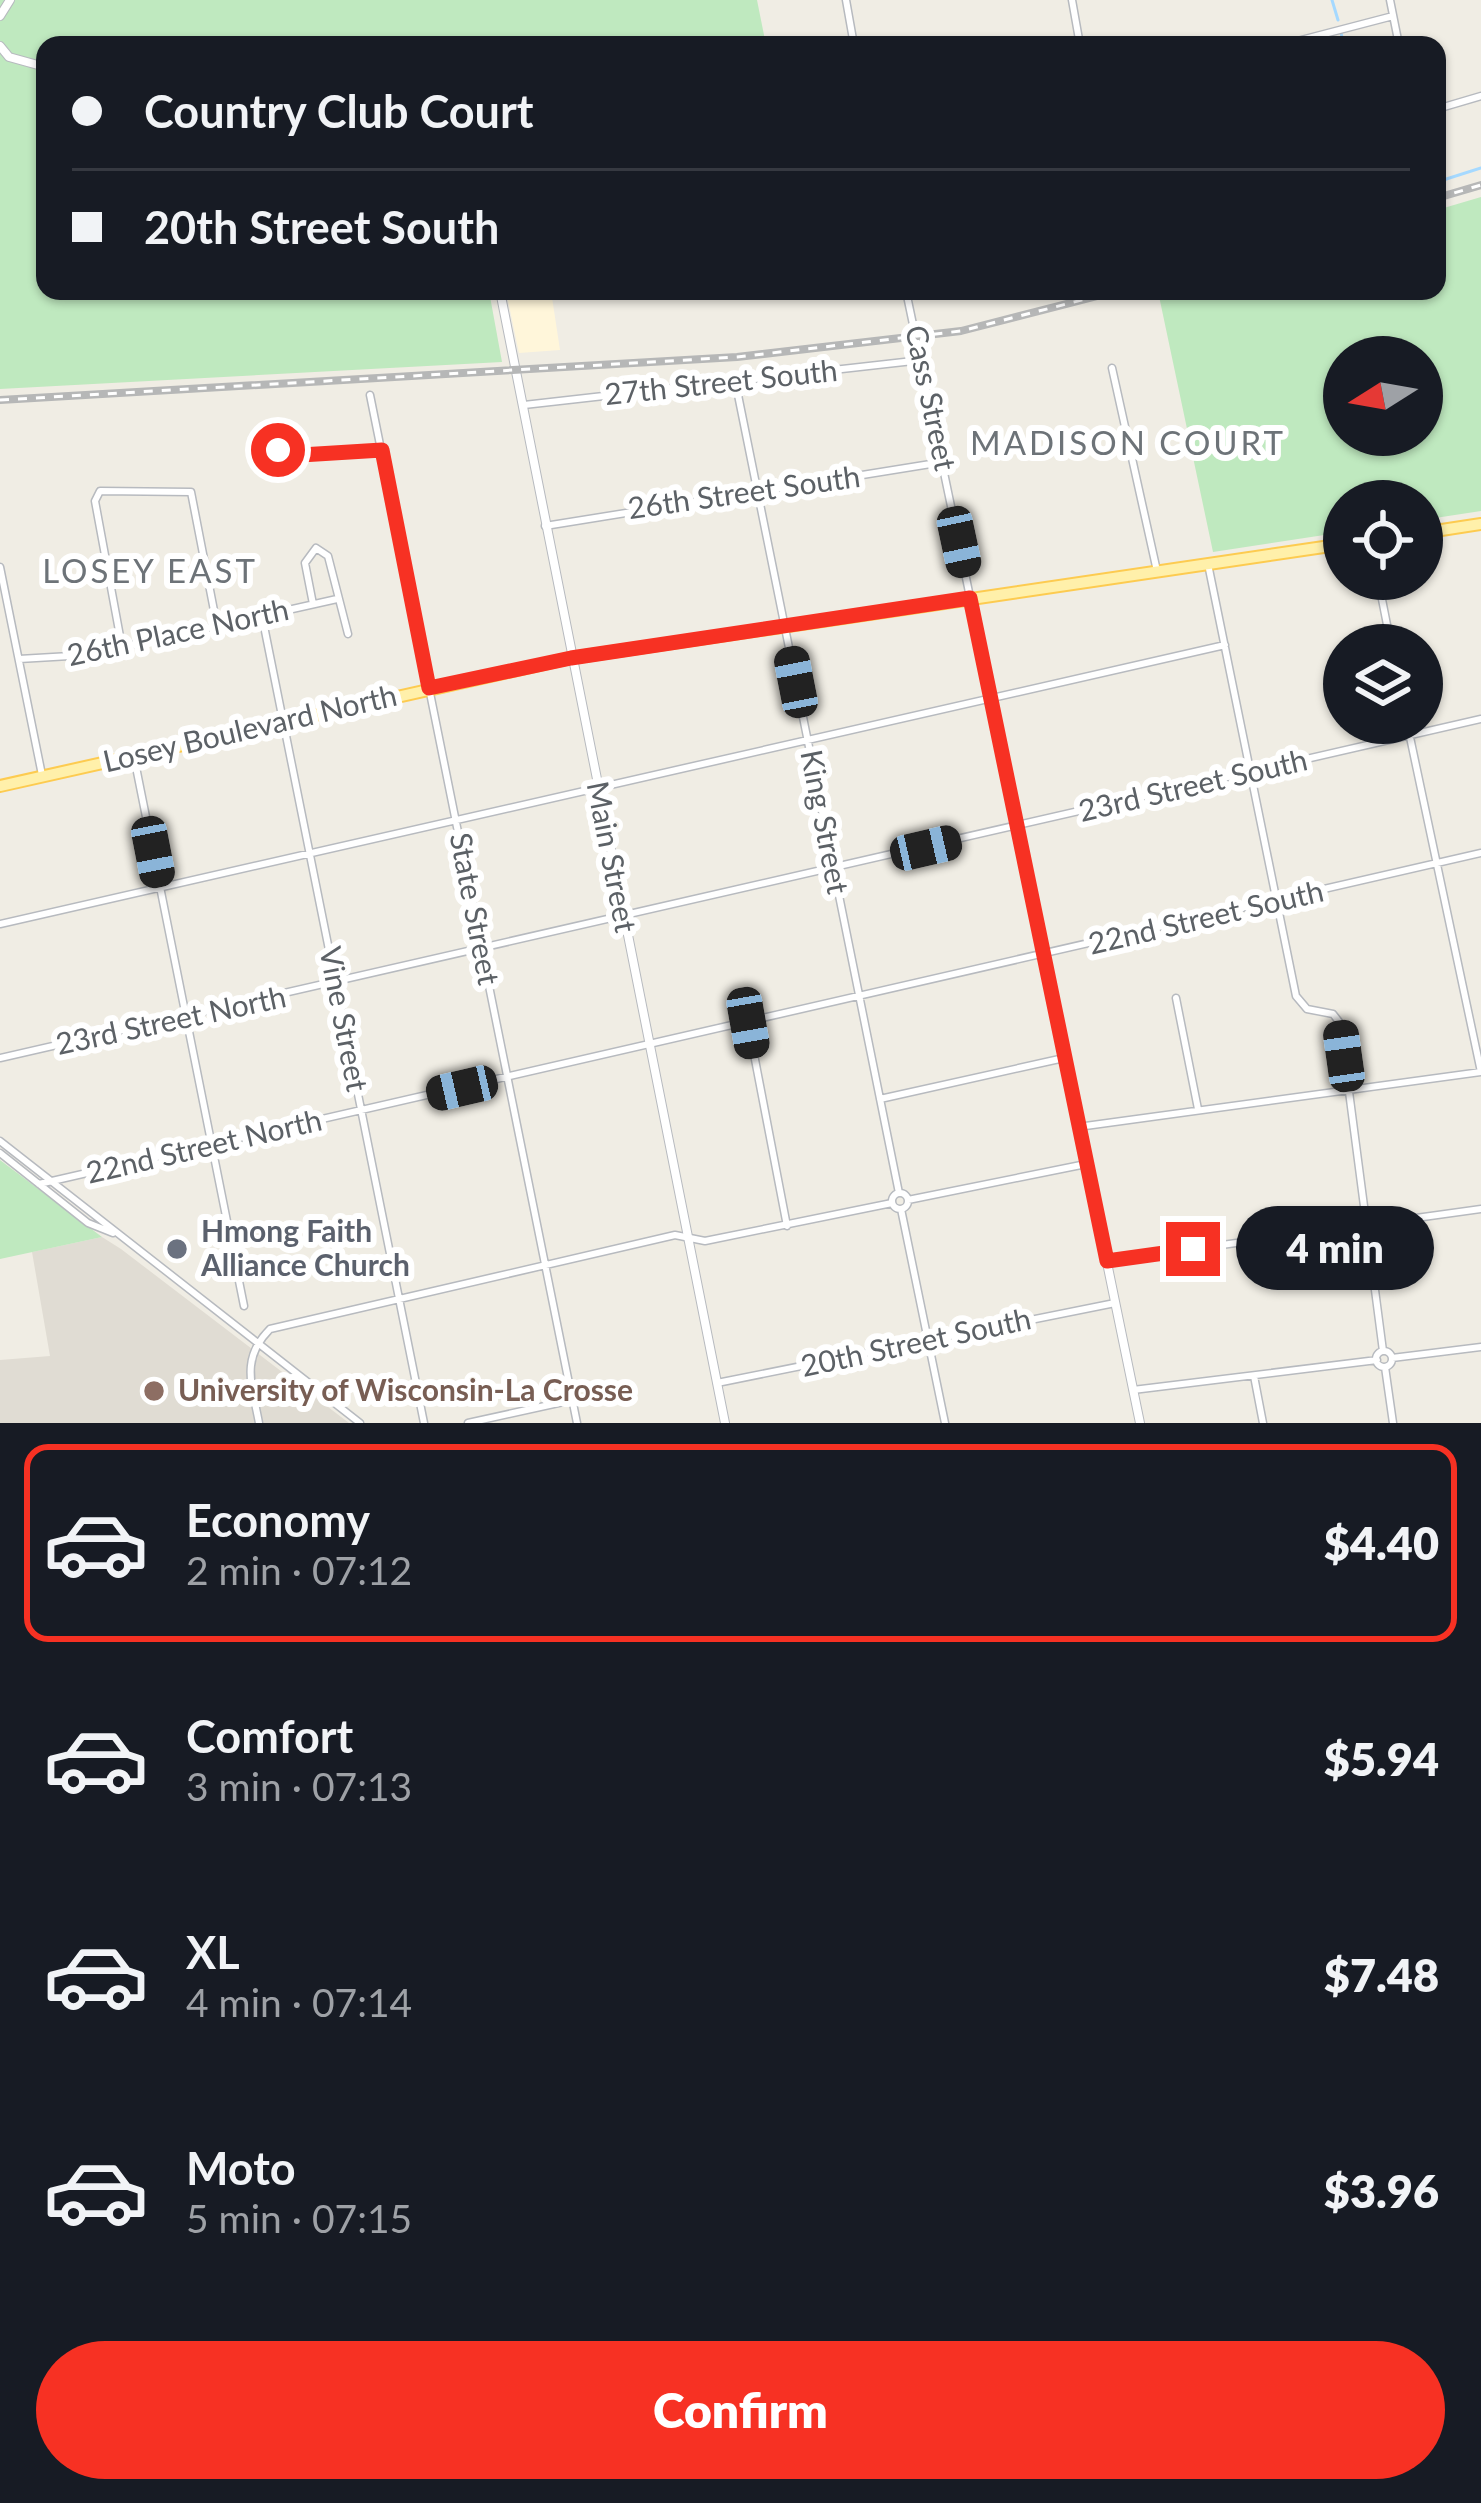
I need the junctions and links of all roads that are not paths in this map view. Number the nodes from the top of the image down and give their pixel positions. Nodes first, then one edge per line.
1 (10, 0) edge
2 (846, 0) edge
3 (1072, 0) edge
4 (1390, 0) edge
5 (0, 16) edge
6 (1393, 16) junction
7 (852, 36) edge
8 (1078, 36) edge
9 (1316, 36) edge
10 (1397, 36) edge
11 (0, 46) edge
12 (36, 65) edge
13 (1481, 96) edge
14 (1446, 106) edge
15 (502, 300) edge
16 (908, 300) edge
17 (922, 360) junction
18 (1112, 368) dead end
19 (735, 380) junction
20 (370, 395) dead end
21 (520, 405) junction
22 (278, 450) dead end
23 (382, 450) junction
24 (943, 462) junction
25 (757, 489) junction
26 (1481, 524) edge
27 (545, 526) junction
28 (1443, 529) edge
29 (1323, 547) edge
30 (1208, 564) junction
31 (0, 567) edge
32 (1157, 572) junction
33 (970, 598) junction
34 (337, 599) junction
35 (314, 604) junction
36 (262, 616) junction
37 (785, 625) junction
38 (217, 626) junction
39 (348, 634) dead end
40 (1225, 645) junction
41 (122, 647) junction
42 (571, 658) junction
43 (19, 659) junction
44 (429, 688) junction
45 (992, 699) junction
46 (1481, 719) edge
47 (283, 722) junction
48 (1443, 728) edge
49 (808, 741) junction
50 (1376, 744) edge
51 (1412, 744) edge
52 (134, 755) junction
53 (1252, 773) junction
54 (43, 776) junction
55 (0, 786) edge
56 (597, 789) junction
57 (456, 822) junction
58 (1018, 826) junction
59 (1481, 853) edge
60 (310, 856) junction
61 (1436, 863) junction
62 (833, 869) junction
63 (160, 888) junction
64 (1277, 903) junction
65 (623, 917) junction
66 (0, 924) edge
67 (481, 949) junction
68 (1045, 955) junction
69 (335, 984) junction
70 (859, 997) junction
71 (1176, 998) dead end
72 (186, 1018) junction
73 (748, 1023) junction
74 (649, 1046) junction
75 (0, 1058) edge
76 (1065, 1058) junction
77 (1481, 1072) edge
78 (507, 1078) junction
79 (1348, 1089) junction
80 (880, 1099) junction
81 (1198, 1108) junction
82 (361, 1111) junction
83 (1078, 1127) junction
84 (0, 1141) edge
85 (212, 1144) junction
86 (0, 1153) edge
87 (1086, 1164) junction
88 (52, 1181) junction
89 (39, 1184) junction
90 (899, 1193) junction
91 (908, 1200) junction
92 (892, 1203) junction
93 (902, 1209) junction
94 (1481, 1209) edge
95 (1366, 1224) junction
96 (787, 1226) junction
97 (113, 1233) junction
98 (689, 1238) junction
99 (1107, 1261) junction
100 (545, 1267) junction
101 (398, 1298) junction
102 (1115, 1303) junction
103 (244, 1306) dead end
104 (928, 1340) junction
105 (256, 1344) junction
106 (1481, 1347) edge
107 (1383, 1351) junction
108 (1392, 1358) junction
109 (1376, 1360) junction
110 (1385, 1367) junction
111 (1254, 1376) junction
112 (717, 1384) junction
113 (1133, 1390) junction
114 (572, 1400) junction
115 (260, 1423) edge
116 (360, 1423) edge
117 (424, 1423) edge
118 (468, 1423) edge
119 (577, 1423) edge
120 (725, 1423) edge
121 (945, 1423) edge
122 (1140, 1423) edge
123 (1263, 1423) edge
124 (1393, 1423) edge

1 - 5 street
2 - 7 street
3 - 8 street
4 - 6 street
6 - 9 street
6 - 10 street
11 - 12 street
13 - 14 street
15 - 21 street, Main Street
16 - 17 street, Cass Street
17 - 19 street, 27th Street South
17 - 24 street, Cass Street
18 - 32 street
19 - 21 street, 27th Street South
19 - 25 street, King Street
20 - 23 street, State Street
21 - 27 street, Main Street
22 - 23 street
23 - 44 street, State Street
24 - 25 street, 26th Street South
24 - 33 street, Cass Street
25 - 27 street, 26th Street South
25 - 37 street, King Street
26 - 28 main road
27 - 42 street, Main Street
29 - 30 main road, Losey Boulevard North
30 - 32 main road, Losey Boulevard North
30 - 40 street
31 - 43 street
32 - 33 main road, Losey Boulevard North
33 - 37 main road, Losey Boulevard North
33 - 45 street, Cass Street
34 - 35 street, 26th Place North
34 - 35 street
34 - 39 street
35 - 36 street, 26th Place North
36 - 38 street, 26th Place North
36 - 47 street, Vine Street
37 - 42 main road, Losey Boulevard North
37 - 49 street, King Street
38 - 41 street, 26th Place North
38 - 41 street
40 - 45 street
40 - 53 street
41 - 43 street, 26th Place North
42 - 44 main road, Losey Boulevard North
42 - 56 street, Main Street
43 - 54 street
44 - 47 main road, Losey Boulevard North
44 - 57 street, State Street
45 - 49 street
45 - 58 street, Cass Street
46 - 48 street, 23rd Street South
47 - 52 main road, Losey Boulevard North
47 - 60 street, Vine Street
49 - 56 street
49 - 62 street, King Street
50 - 53 street, 23rd Street South
51 - 61 street
52 - 54 main road, Losey Boulevard North
52 - 63 street
53 - 58 street, 23rd Street South
53 - 64 street
54 - 55 main road, Losey Boulevard North
56 - 57 street
56 - 65 street, Main Street
57 - 60 street
57 - 67 street, State Street
58 - 62 street, 23rd Street South
58 - 68 street, Cass Street
59 - 61 street, 22nd Street South
60 - 63 street
60 - 69 street, Vine Street
61 - 64 street, 22nd Street South
61 - 77 street
62 - 65 street, 23rd Street South
62 - 70 street, King Street
63 - 66 street
63 - 72 street
64 - 68 street, 22nd Street South
64 - 79 street
65 - 67 street, 23rd Street North
65 - 74 street, Main Street
67 - 69 street, 23rd Street North
67 - 78 street, State Street
68 - 70 street, 22nd Street South
68 - 76 street, Cass Street
69 - 72 street, 23rd Street North
69 - 82 street, Vine Street
70 - 73 street, 22nd Street South
70 - 80 street, King Street
71 - 81 street
72 - 75 street, 23rd Street North
72 - 85 street
73 - 74 street, 22nd Street South
73 - 96 street
74 - 78 street, 22nd Street North
74 - 98 street, Main Street
76 - 80 street
76 - 83 street, Cass Street
77 - 79 street
78 - 82 street, 22nd Street North
78 - 100 street, State Street
79 - 81 street
79 - 95 street
80 - 90 street, King Street
81 - 83 street
82 - 85 street, 22nd Street North
82 - 101 street, Vine Street
83 - 87 street, Cass Street
84 - 88 street
85 - 88 street, 22nd Street North
85 - 103 street
86 - 89 street
87 - 91 street
87 - 99 street, Cass Street
88 - 89 street, 22nd Street North
88 - 97 street
89 - 97 street
90 - 91 street
90 - 92 street
91 - 93 street
92 - 93 street
92 - 96 street
93 - 104 street
94 - 95 street
95 - 99 street
95 - 107 street
96 - 98 street
97 - 105 street
98 - 100 street
98 - 112 street, Main Street
99 - 102 street, Cass Street
100 - 101 street
100 - 114 street, State Street
101 - 105 street
101 - 117 street, Vine Street
102 - 104 street, 20th Street South
102 - 113 street, Cass Street
104 - 112 street, 20th Street South
104 - 121 street
105 - 115 street
105 - 116 street
106 - 108 street
107 - 108 street
107 - 109 street
108 - 110 street
109 - 110 street
109 - 111 street
110 - 124 street
111 - 113 street
111 - 123 street
112 - 120 street, Main Street
113 - 122 street, Cass Street
114 - 118 street
114 - 119 street, State Street

